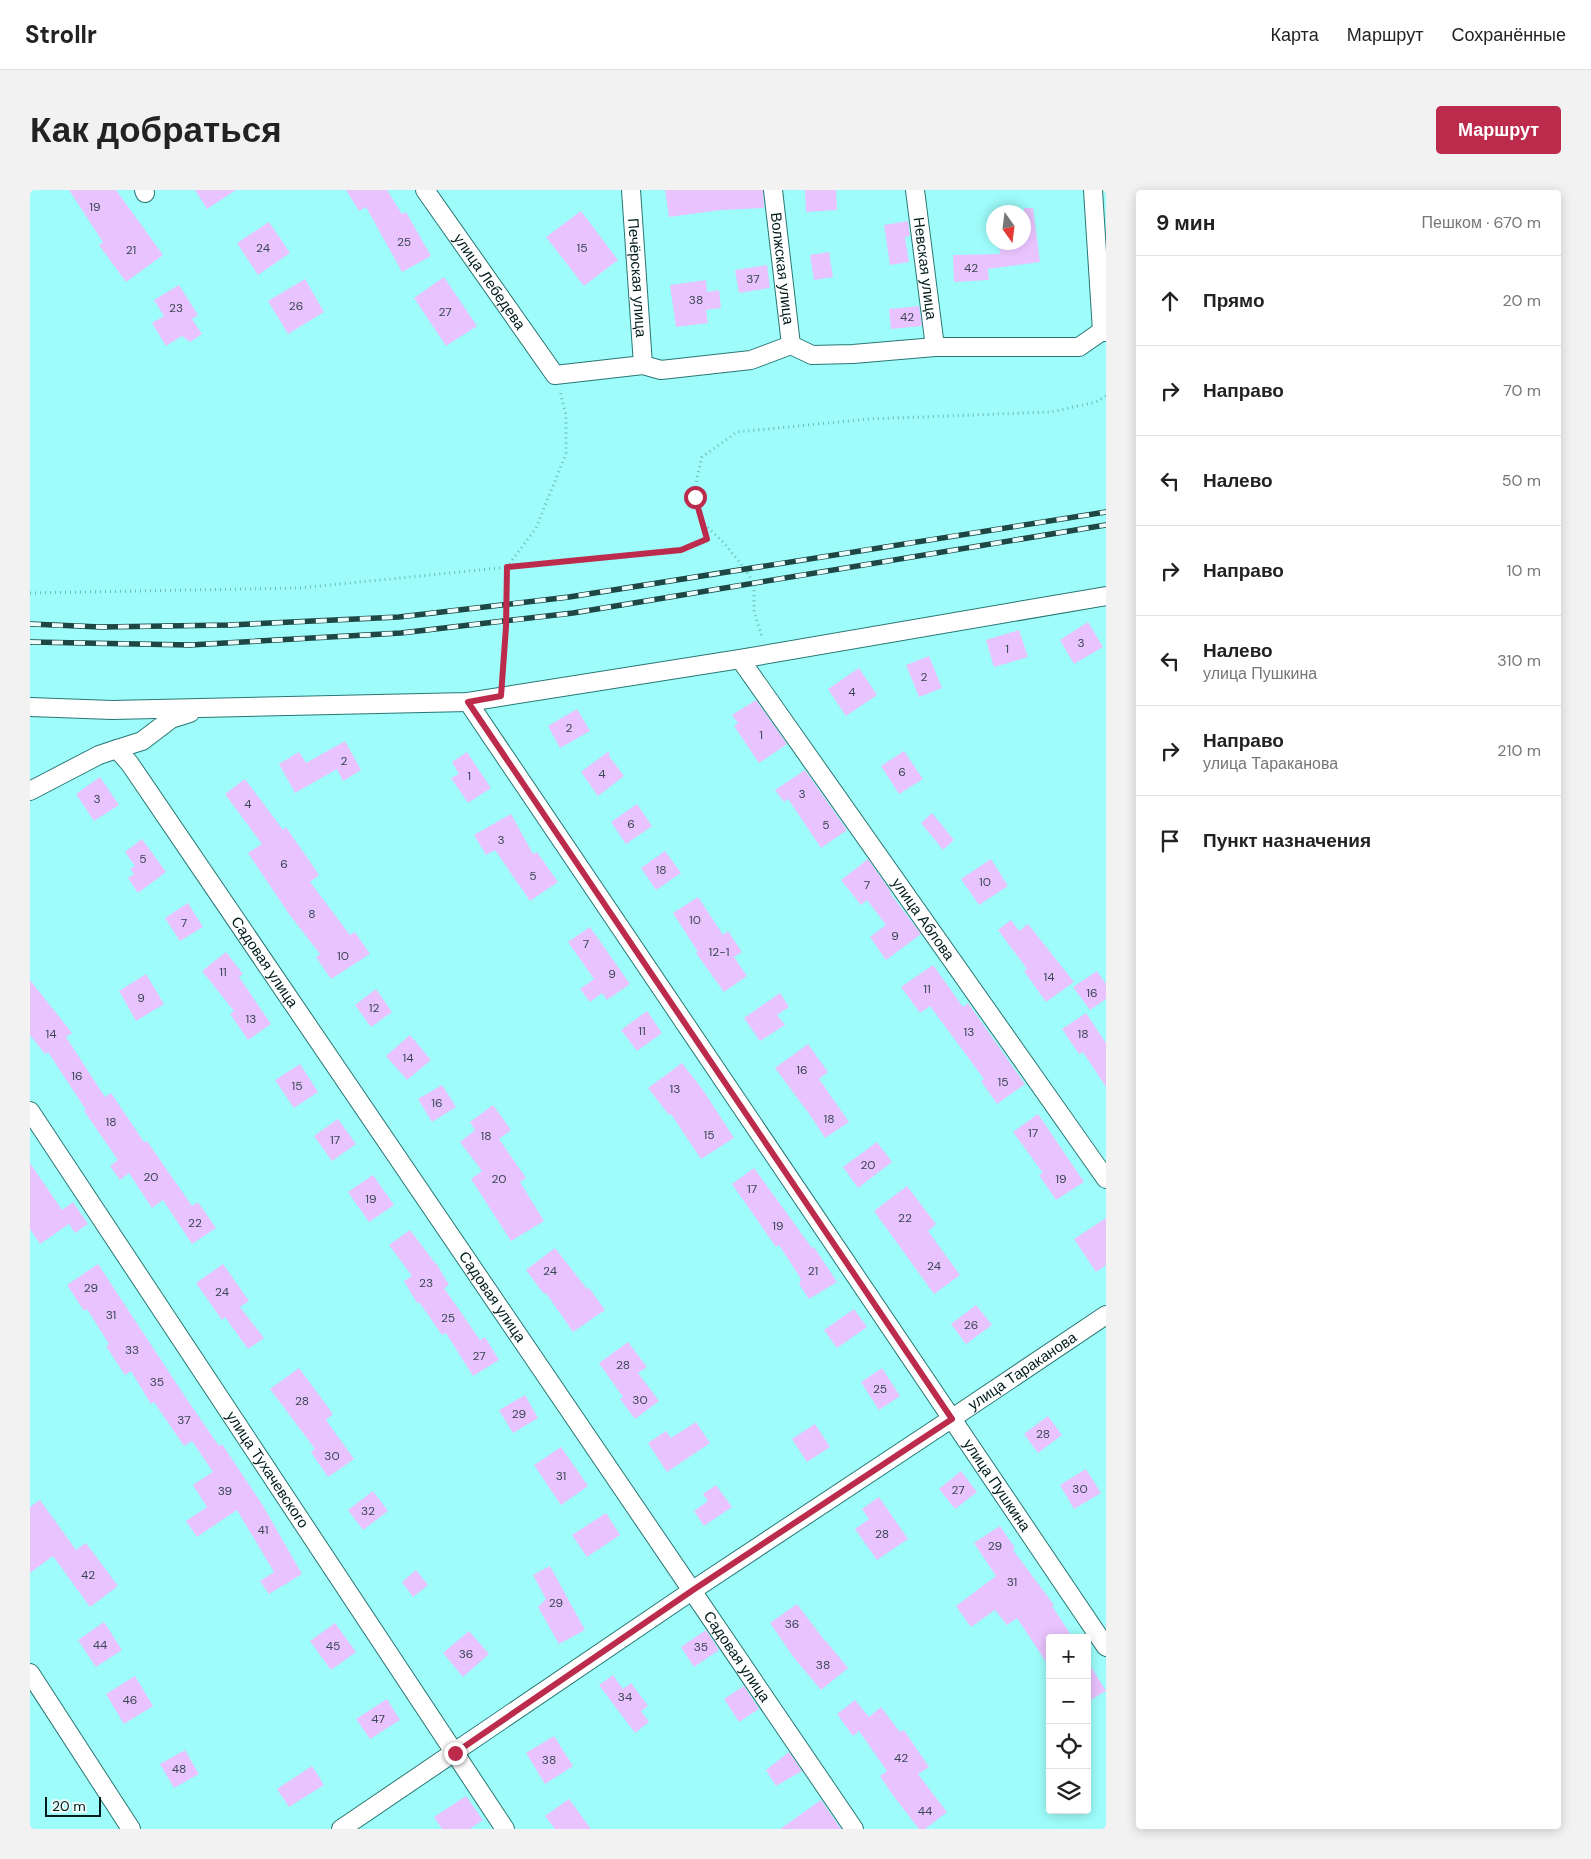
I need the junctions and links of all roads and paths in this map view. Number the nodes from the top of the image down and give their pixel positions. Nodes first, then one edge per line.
1 (425, 190) edge
2 (631, 190) edge
3 (774, 190) edge
4 (915, 190) edge
5 (1093, 190) edge
6 (1104, 331) edge
7 (792, 346) junction
8 (935, 347) junction
9 (644, 365) junction
10 (555, 375) junction
11 (1106, 396) edge
12 (704, 524) junction
13 (507, 567) junction
14 (30, 593) edge
15 (1103, 601) edge
16 (770, 653) junction
17 (740, 658) junction
18 (501, 696) junction
19 (468, 702) junction
20 (30, 707) edge
21 (208, 707) junction
22 (117, 749) junction
23 (30, 791) edge
24 (30, 1110) edge
25 (1106, 1179) edge
26 (1106, 1315) edge
27 (952, 1419) junction
28 (693, 1590) junction
29 (1106, 1647) edge
30 (30, 1673) edge
31 (455, 1753) junction
32 (131, 1829) edge
33 (341, 1829) edge
34 (505, 1829) edge
35 (854, 1829) edge

1 - 10 street, улица Лебедева
2 - 9 street, Печёрская улица
3 - 7 street, Волжская улица
4 - 8 street, Невская улица
5 - 6 street
6 - 8 street
7 - 8 street
7 - 9 street
9 - 10 street
10 - 13 path
11 - 12 path
12 - 13 path
12 - 16 path
13 - 14 path
13 - 18 path
15 - 16 street
16 - 17 street
17 - 18 street
17 - 25 street, улица Аблова
18 - 19 street
19 - 21 street
19 - 27 street, улица Пушкина
20 - 21 street
21 - 22 street
22 - 23 street
22 - 28 street, Садовая улица
24 - 31 street, улица Тухачевского
26 - 27 street, улица Тараканова
27 - 28 street, улица Тараканова
27 - 29 street, улица Пушкина
28 - 31 street, улица Тараканова
28 - 35 street, Садовая улица
30 - 32 street
31 - 33 street, улица Тараканова
31 - 34 street, улица Тухачевского

